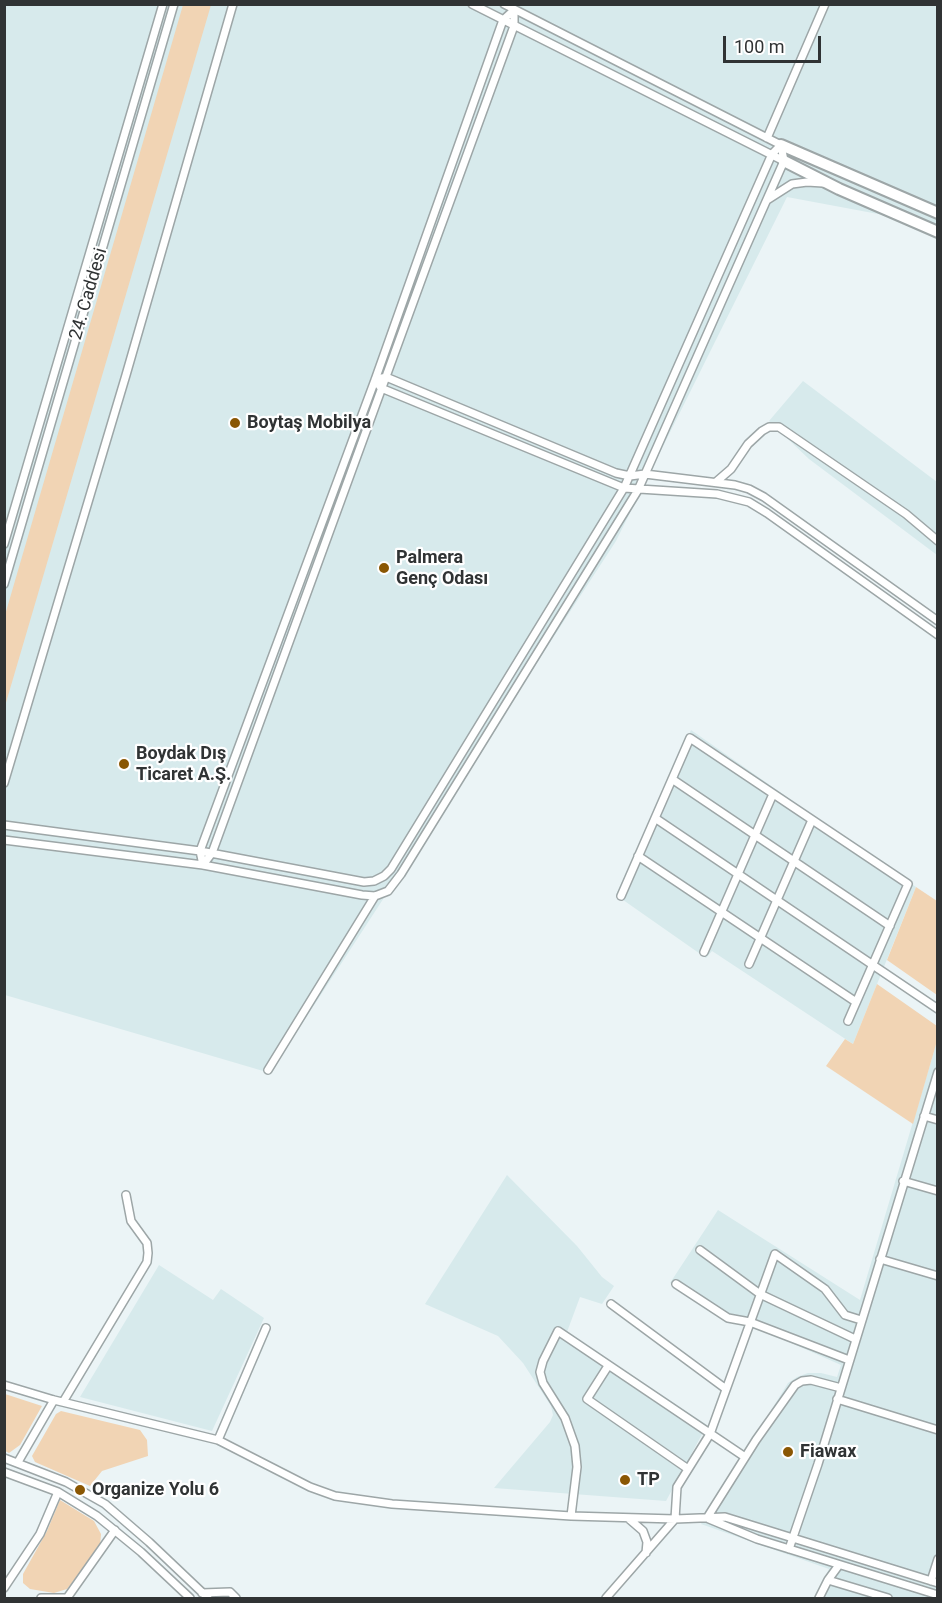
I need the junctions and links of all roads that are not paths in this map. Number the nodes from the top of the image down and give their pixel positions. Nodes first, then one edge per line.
1 (163, 4) edge
2 (174, 4) edge
3 (233, 4) edge
4 (472, 4) edge
5 (504, 4) edge
6 (825, 4) edge
7 (514, 9) junction
8 (503, 20) junction
9 (514, 26) junction
10 (767, 138) junction
11 (782, 145) junction
12 (772, 154) junction
13 (784, 161) junction
14 (839, 189) junction
15 (765, 202) junction
16 (938, 213) edge
17 (938, 232) edge
18 (386, 377) junction
19 (375, 380) junction
20 (381, 388) junction
21 (645, 474) junction
22 (630, 476) junction
23 (716, 482) junction
24 (624, 488) junction
25 (638, 490) junction
26 (938, 541) edge
27 (4, 543) edge
28 (4, 584) edge
29 (938, 621) edge
30 (938, 635) edge
31 (672, 779) junction
32 (4, 783) edge
33 (773, 794) junction
34 (655, 818) junction
35 (812, 820) junction
36 (4, 825) edge
37 (755, 835) junction
38 (4, 840) edge
39 (200, 851) junction
40 (212, 853) junction
41 (638, 856) junction
42 (794, 861) junction
43 (203, 865) junction
44 (738, 874) junction
45 (375, 896) junction
46 (621, 896) dead end
47 (777, 901) junction
48 (722, 912) junction
49 (890, 926) junction
50 (760, 938) junction
51 (704, 952) dead end
52 (749, 964) dead end
53 (872, 965) junction
54 (856, 1002) junction
55 (938, 1009) edge
56 (848, 1021) dead end
57 (268, 1070) dead end
58 (938, 1072) edge
59 (924, 1116) junction
60 (938, 1120) edge
61 (903, 1181) junction
62 (938, 1191) edge
63 (126, 1195) dead end
64 (700, 1250) dead end
65 (880, 1259) junction
66 (938, 1276) edge
67 (676, 1284) dead end
68 (760, 1293) junction
69 (611, 1304) dead end
70 (861, 1320) junction
71 (750, 1322) junction
72 (266, 1328) dead end
73 (855, 1339) junction
74 (849, 1360) junction
75 (608, 1366) junction
76 (4, 1385) edge
77 (841, 1388) junction
78 (726, 1389) junction
79 (837, 1399) junction
80 (54, 1400) junction
81 (63, 1402) junction
82 (938, 1430) edge
83 (710, 1434) junction
84 (218, 1440) junction
85 (745, 1457) junction
86 (4, 1458) edge
87 (18, 1462) junction
88 (688, 1469) junction
89 (4, 1472) edge
90 (58, 1492) junction
91 (571, 1516) junction
92 (628, 1518) junction
93 (706, 1518) junction
94 (675, 1519) junction
95 (114, 1530) junction
96 (793, 1539) junction
97 (789, 1549) junction
98 (646, 1553) junction
99 (938, 1559) edge
100 (839, 1564) junction
101 (828, 1580) junction
102 (934, 1582) edge
103 (4, 1588) edge
104 (202, 1593) junction
105 (925, 1595) edge
106 (938, 1595) edge
107 (67, 1598) edge
108 (41, 1599) edge
109 (190, 1599) edge
110 (208, 1599) edge
111 (236, 1599) edge
112 (606, 1599) edge
113 (819, 1599) edge
114 (888, 1599) edge

1 - 27 street, 24. Caddesi
2 - 28 street, 24. Caddesi
3 - 32 street
4 - 8 street
5 - 7 street
6 - 10 street
7 - 8 street
7 - 9 street
7 - 10 street
8 - 9 street
8 - 19 street
9 - 12 street
9 - 18 street
10 - 11 street
11 - 12 street
11 - 13 street
11 - 16 highway
12 - 13 street
12 - 22 street
13 - 14 highway
13 - 15 street
14 - 15 street
14 - 17 highway
15 - 21 street
18 - 19 street
18 - 20 street
18 - 22 street
19 - 20 street
19 - 39 street
20 - 24 street
20 - 40 street
21 - 22 street
21 - 23 street
21 - 25 street
22 - 24 street
23 - 26 street
23 - 29 street
24 - 25 street
24 - 40 street
25 - 30 street
25 - 45 street
31 - 33 street
31 - 34 street
31 - 37 street
33 - 35 street
33 - 37 street
34 - 41 street
34 - 44 street
35 - 42 street
35 - 49 street
36 - 39 street
37 - 42 street
37 - 44 street
38 - 43 street
39 - 40 street
39 - 43 street
40 - 43 street
41 - 46 street
41 - 48 street
42 - 47 street
42 - 49 street
43 - 45 street
44 - 47 street
44 - 48 street
45 - 57 street
47 - 50 street
47 - 53 street
48 - 50 street
48 - 51 street
49 - 53 street
50 - 52 street
50 - 54 street
53 - 54 street
53 - 55 street
54 - 56 street
58 - 59 street
59 - 60 street
59 - 61 street
61 - 62 street
61 - 65 street
63 - 81 street
64 - 68 street
65 - 66 street
65 - 70 street
67 - 71 street
68 - 70 street
68 - 71 street
68 - 73 street
69 - 78 street
70 - 73 street
71 - 74 street
71 - 78 street
72 - 84 street
73 - 74 street
74 - 77 street
75 - 83 street
75 - 88 street
75 - 91 street
76 - 80 street
77 - 79 street
77 - 85 street
78 - 83 street
79 - 82 street
79 - 96 street
80 - 81 street
80 - 87 street
81 - 84 street
83 - 85 street
83 - 88 street
84 - 91 street
85 - 93 street
86 - 87 street
87 - 104 street
88 - 94 street
89 - 90 street
90 - 95 street
90 - 103 street
91 - 92 street
92 - 94 street
92 - 98 street
93 - 94 street
93 - 96 street
93 - 97 street
94 - 98 street
95 - 107 street
95 - 109 street
96 - 97 street
96 - 102 street
97 - 100 street
98 - 112 street
99 - 102 street
100 - 101 street
100 - 105 street
101 - 113 street
101 - 114 street
104 - 110 street
104 - 111 street
105 - 106 street
107 - 108 street

